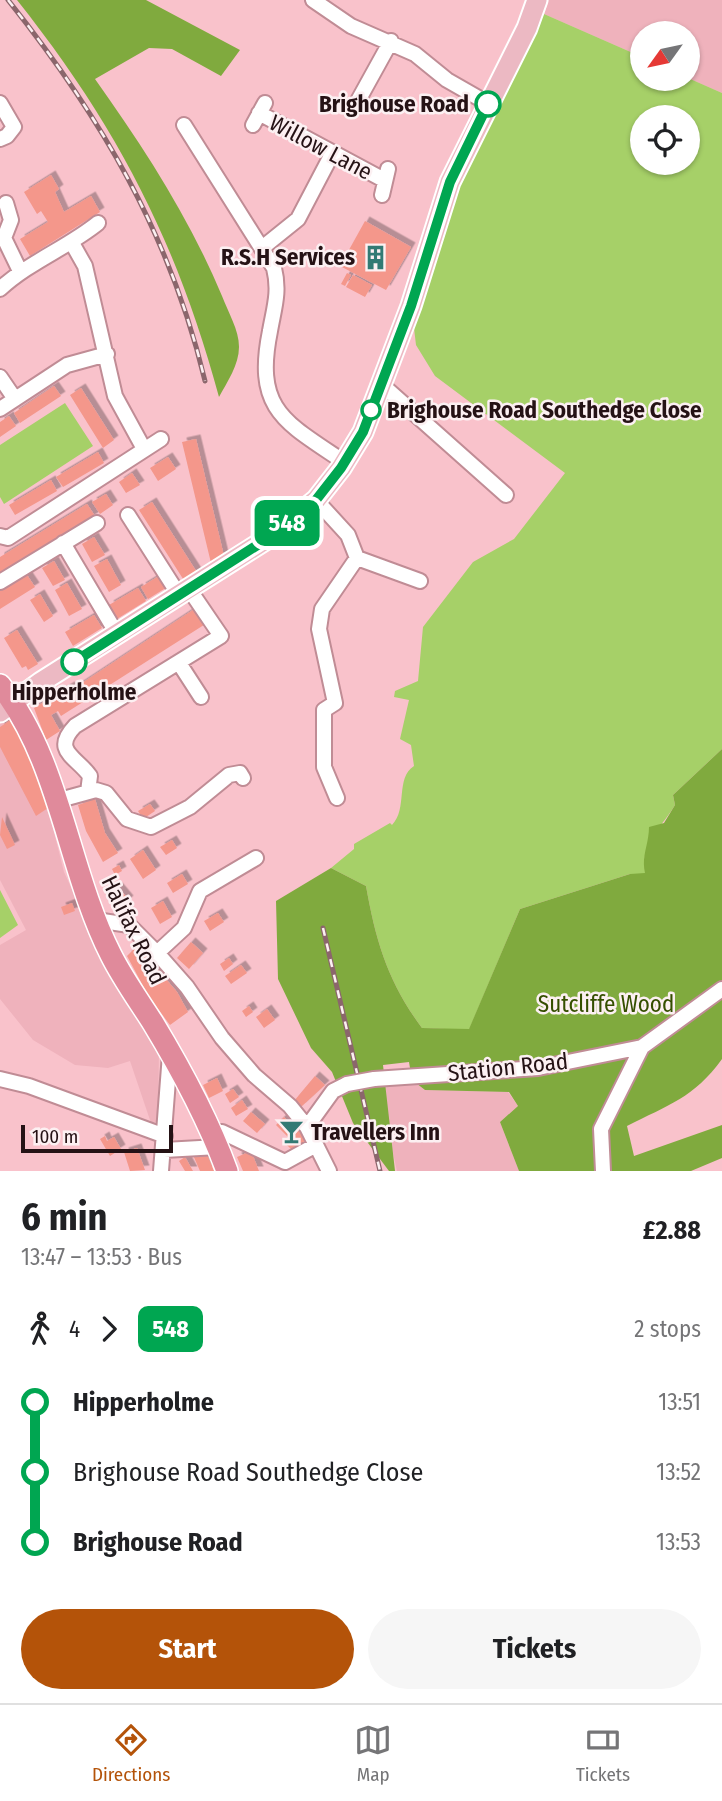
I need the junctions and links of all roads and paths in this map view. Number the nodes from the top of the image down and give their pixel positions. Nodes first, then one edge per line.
1 (313, 0) edge
2 (537, 0) edge
3 (391, 41) junction
4 (0, 103) edge
5 (488, 104) junction
6 (354, 108) dead end
7 (259, 114) dead end
8 (184, 125) dead end
9 (0, 139) edge
10 (332, 154) junction
11 (385, 181) dead end
12 (6, 203) dead end
13 (98, 223) dead end
14 (72, 243) junction
15 (262, 248) junction
16 (20, 271) junction
17 (0, 289) edge
18 (107, 354) junction
19 (0, 377) edge
20 (380, 383) junction
21 (15, 399) junction
22 (0, 409) edge
23 (161, 439) dead end
24 (144, 449) junction
25 (344, 462) junction
26 (506, 495) dead end
27 (316, 500) junction
28 (128, 516) dead end
29 (97, 523) dead end
30 (0, 537) edge
31 (63, 543) junction
32 (357, 558) junction
33 (420, 581) dead end
34 (0, 582) edge
35 (184, 592) junction
36 (117, 634) junction
37 (178, 663) junction
38 (0, 685) edge
39 (201, 697) dead end
40 (7, 707) edge
41 (243, 778) dead end
42 (88, 792) junction
43 (337, 798) dead end
44 (56, 801) junction
45 (256, 858) dead end
46 (96, 920) junction
47 (158, 953) junction
48 (722, 989) edge
49 (642, 1047) junction
50 (170, 1054) junction
51 (3, 1076) edge
52 (307, 1127) junction
53 (215, 1139) junction
54 (165, 1143) junction
55 (316, 1145) junction
56 (161, 1171) edge
57 (227, 1171) edge
58 (329, 1171) edge
59 (603, 1171) edge

1 - 3 street
2 - 5 main road
3 - 5 street
3 - 6 street
4 - 9 street
5 - 20 main road
7 - 10 street, Willow Lane
8 - 15 street
10 - 11 street, Willow Lane
10 - 15 street
12 - 16 street
13 - 14 street
14 - 16 street
14 - 18 street
15 - 25 street
16 - 17 street
18 - 21 street
18 - 24 street
19 - 21 street
20 - 25 main road
20 - 26 street
21 - 22 street
23 - 24 street
24 - 30 street
25 - 27 main road
27 - 32 street
27 - 35 main road
28 - 35 street
29 - 31 street
31 - 34 street
31 - 36 street
32 - 33 street
32 - 43 street
35 - 36 main road
35 - 37 street
36 - 40 main road
37 - 39 street
37 - 42 street
38 - 40 highway, Halifax Road
40 - 44 highway, Halifax Road
41 - 42 street
42 - 44 street
44 - 46 highway, Halifax Road
45 - 47 street
46 - 47 street
46 - 50 highway, Halifax Road
47 - 52 street
48 - 49 street
49 - 52 street, Station Road, bridge
49 - 59 street
50 - 53 highway, Halifax Road
50 - 54 street
51 - 54 street
52 - 55 street
53 - 54 street
53 - 55 street
53 - 57 highway, Halifax Road
54 - 56 street
55 - 58 street

